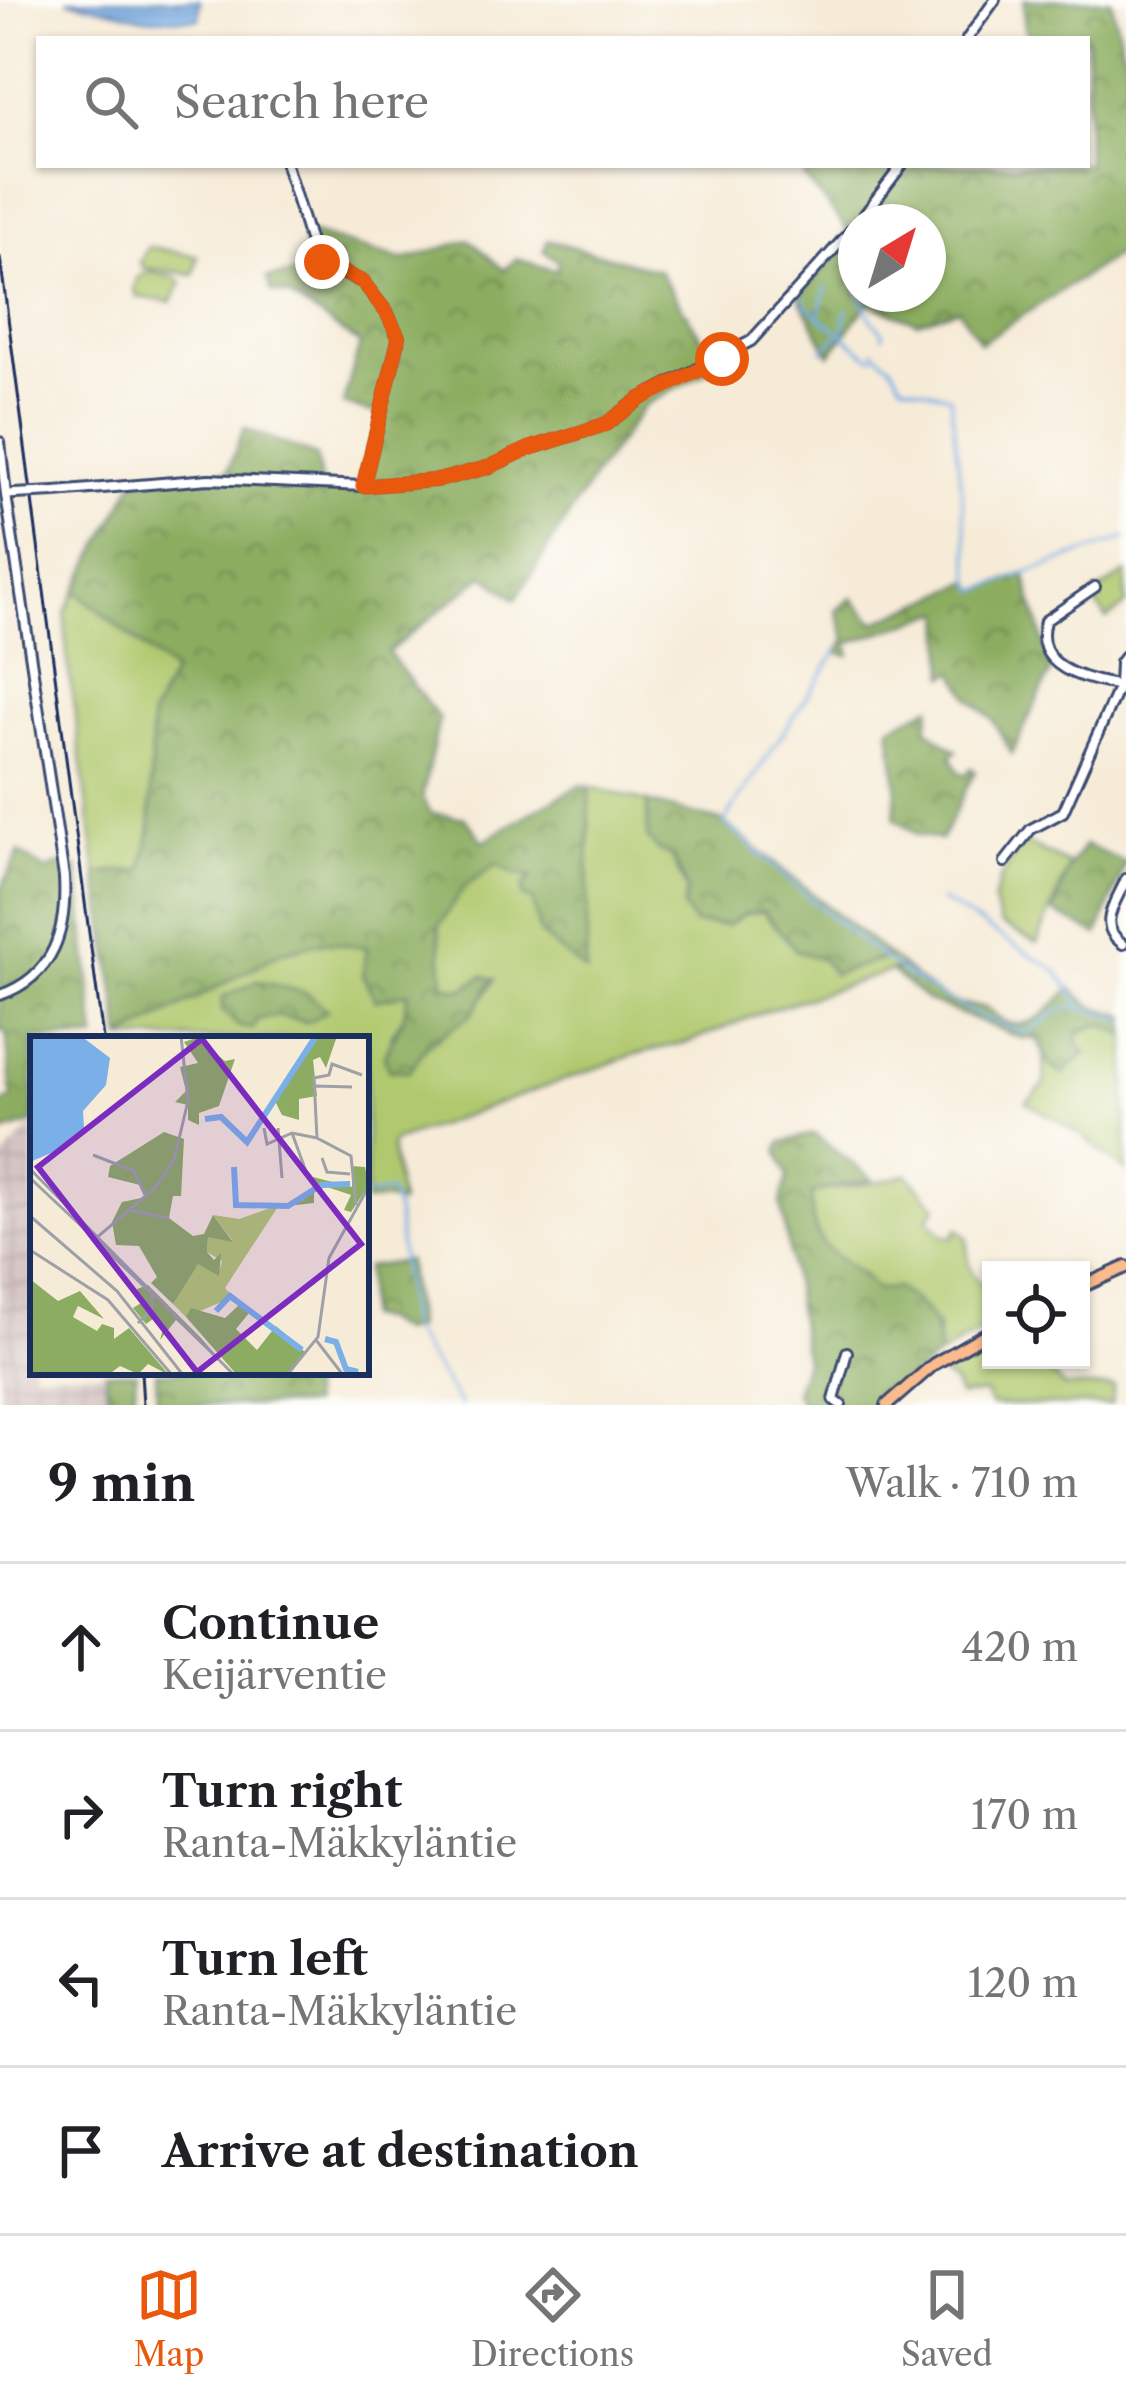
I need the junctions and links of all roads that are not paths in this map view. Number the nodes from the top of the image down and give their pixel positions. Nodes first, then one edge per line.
1 (995, 0) edge
2 (969, 36) edge
3 (287, 168) edge
4 (900, 168) edge
5 (872, 204) edge
6 (838, 245) edge
7 (0, 442) edge
8 (363, 486) junction
9 (10, 495) junction
10 (1095, 587) dead end
11 (1126, 655) edge
12 (1122, 687) edge
13 (1005, 862) dead end
14 (1126, 879) edge
15 (1123, 944) dead end
16 (0, 995) edge
17 (1126, 1267) edge
18 (1090, 1283) edge
19 (982, 1336) edge
20 (847, 1352) dead end
21 (841, 1405) edge
22 (887, 1405) edge

1 - 2 street
3 - 8 street
4 - 5 street
6 - 8 street
7 - 9 street
8 - 9 street, bridge
9 - 16 street
10 - 12 street
11 - 12 street
12 - 13 street
14 - 15 street
17 - 18 main road
19 - 22 main road
20 - 21 street

